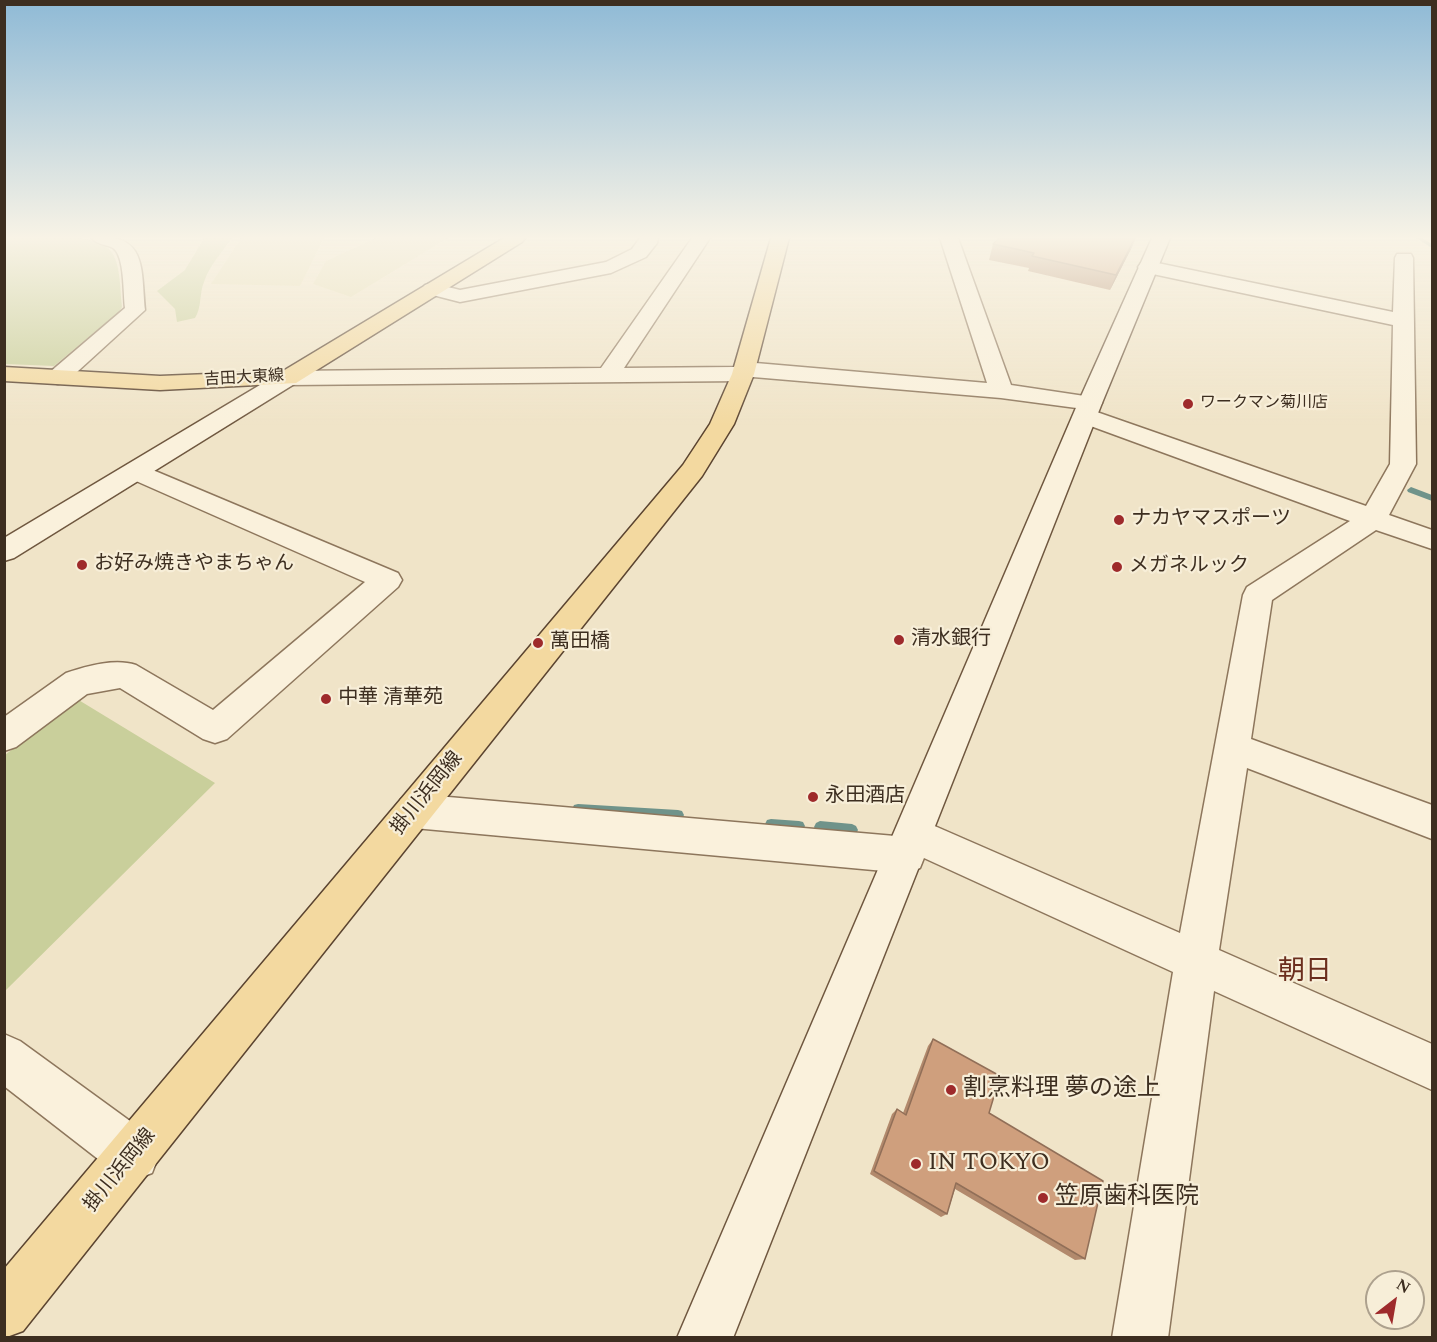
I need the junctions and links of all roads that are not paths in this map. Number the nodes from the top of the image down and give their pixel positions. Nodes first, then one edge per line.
1 (134, 301) edge
2 (413, 301) edge
3 (658, 301) edge
4 (763, 301) edge
5 (970, 301) edge
6 (1134, 301) edge
7 (1330, 301) edge
8 (1404, 301) edge
9 (1404, 321) junction
10 (743, 372) junction
11 (4, 374) edge
12 (608, 375) junction
13 (58, 376) junction
14 (288, 378) junction
15 (1001, 391) junction
16 (1088, 410) junction
17 (136, 471) junction
18 (1373, 519) junction
19 (1432, 540) edge
20 (4, 552) edge
21 (4, 737) edge
22 (1232, 747) junction
23 (414, 811) junction
24 (1432, 822) edge
25 (910, 845) junction
26 (1196, 963) junction
27 (4, 1057) edge
28 (1432, 1067) edge
29 (134, 1155) junction
30 (4, 1312) edge
31 (705, 1338) edge
32 (1140, 1338) edge

1 - 13 street
2 - 14 main road, 吉田大東線
3 - 12 street
4 - 10 main road, 掛川浜岡線
5 - 15 street
6 - 16 street
7 - 9 street
8 - 9 street
9 - 18 street
10 - 12 street
10 - 15 street
10 - 23 main road, 掛川浜岡線
11 - 13 main road, 吉田大東線
12 - 14 street
13 - 14 main road, 吉田大東線
14 - 17 street
15 - 16 street
16 - 18 street
16 - 25 street
17 - 20 street
17 - 21 street
18 - 19 street
18 - 22 street
22 - 24 street
22 - 26 street
23 - 25 street
23 - 29 main road, 掛川浜岡線
25 - 26 street
25 - 31 street
26 - 28 street
26 - 32 street
27 - 29 street
29 - 30 main road, 掛川浜岡線

